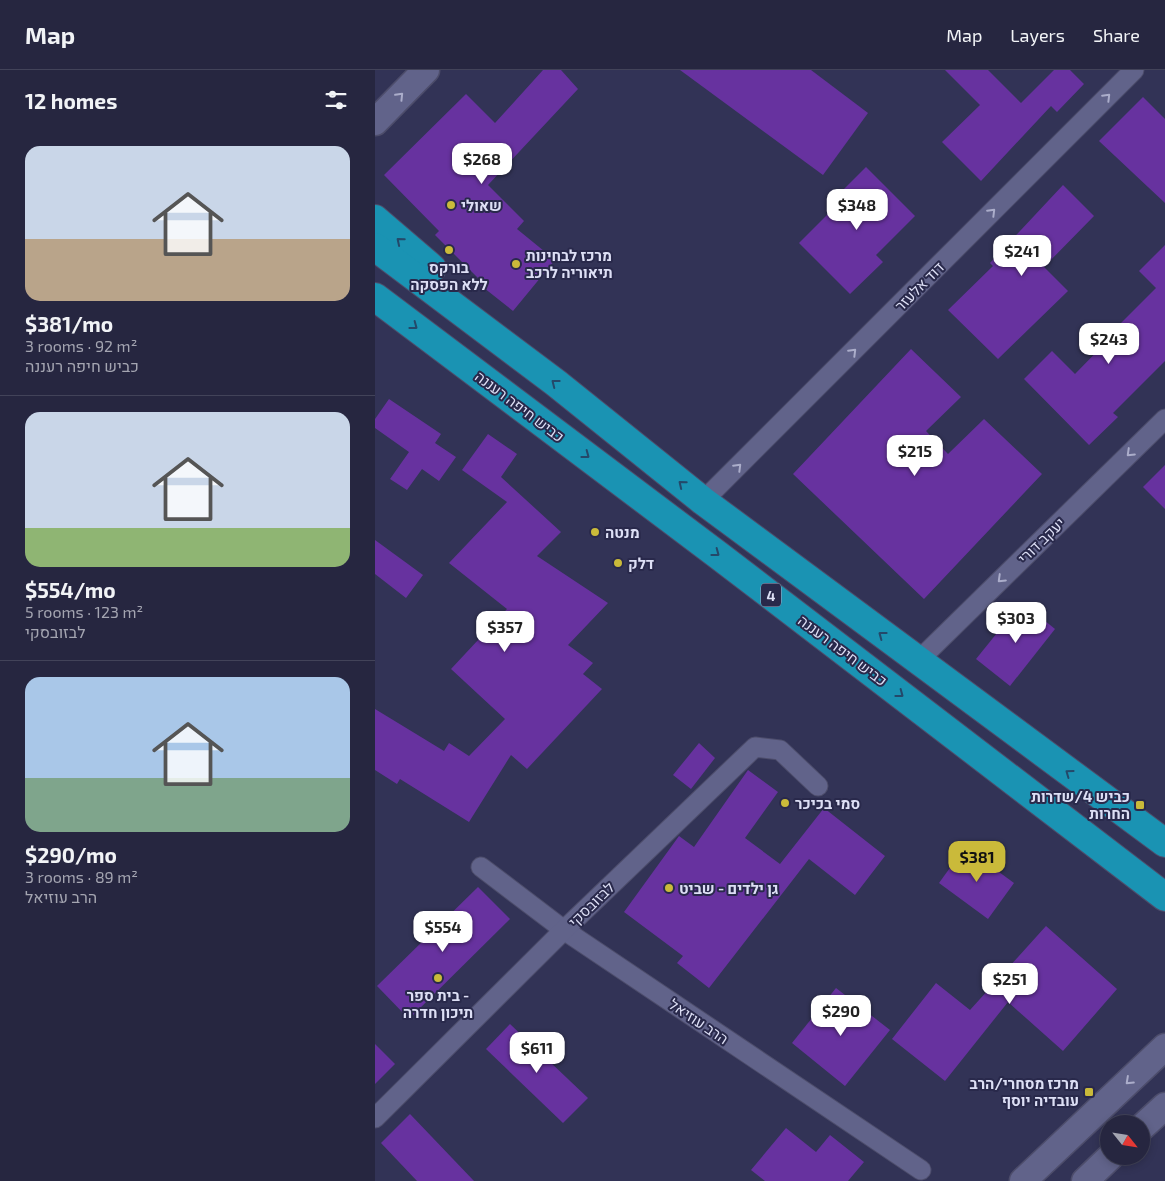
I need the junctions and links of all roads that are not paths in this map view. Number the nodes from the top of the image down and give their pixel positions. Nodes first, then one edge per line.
1 (426, 70) edge
2 (1134, 70) edge
3 (375, 122) edge
4 (375, 219) edge
5 (375, 247) edge
6 (375, 297) edge
7 (463, 314) junction
8 (1165, 419) edge
9 (703, 501) junction
10 (918, 661) junction
11 (818, 786) dead end
12 (1165, 843) edge
13 (481, 867) dead end
14 (1165, 897) edge
15 (564, 930) junction
16 (1165, 1047) edge
17 (1165, 1106) edge
18 (375, 1118) edge
19 (1150, 1120) edge
20 (1102, 1165) edge
21 (921, 1170) dead end
22 (1023, 1181) edge
23 (1085, 1181) edge

3 -> 1 main road
9 -> 2 street, דוד אלעזר
7 -> 4 highway
5 - 7 highway, 4
6 -> 14 highway, כביש חיפה רעננה / 4
9 -> 7 highway, 4
8 -> 10 street, יעקב דורי
10 -> 9 highway, 4
12 -> 10 highway, 4
11 - 15 street, לבזובסקי
13 - 15 street, הרב עוזיאל
15 - 18 street, לבזובסקי
15 - 21 street, הרב עוזיאל
16 -> 22 main road
17 - 19 main road
20 - 23 main road

